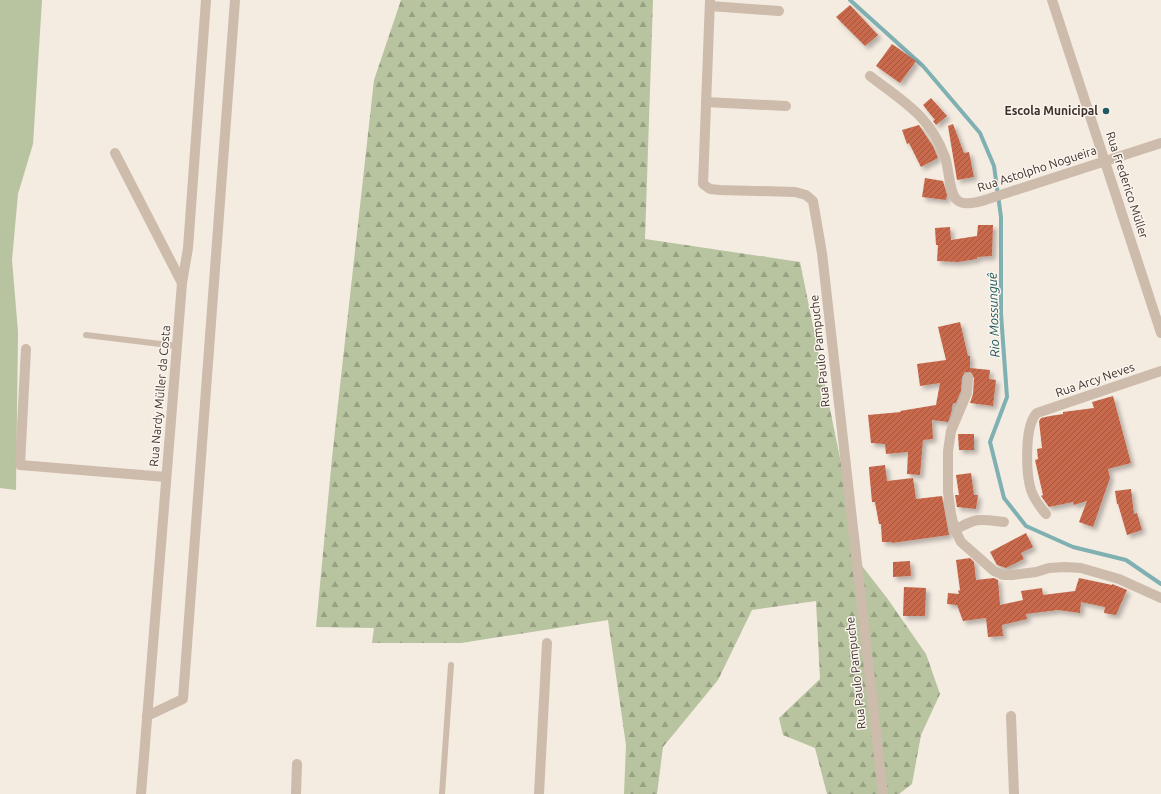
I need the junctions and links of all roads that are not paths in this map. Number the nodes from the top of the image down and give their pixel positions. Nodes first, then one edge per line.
1 (206, 0) edge
2 (235, 0) edge
3 (1052, 0) edge
4 (710, 3) edge
5 (779, 11) dead end
6 (870, 76) dead end
7 (706, 102) junction
8 (786, 106) dead end
9 (1161, 143) edge
10 (114, 153) dead end
11 (1105, 161) junction
12 (182, 283) junction
13 (1161, 333) edge
14 (86, 336) dead end
15 (177, 346) junction
16 (26, 349) dead end
17 (1161, 371) edge
18 (968, 378) dead end
19 (166, 477) junction
20 (1046, 514) dead end
21 (1004, 522) dead end
22 (955, 530) junction
23 (1161, 598) edge
24 (547, 643) dead end
25 (451, 665) dead end
26 (147, 716) junction
27 (1011, 716) dead end
28 (297, 764) dead end
29 (140, 794) edge
30 (296, 794) edge
31 (442, 794) edge
32 (539, 794) edge
33 (883, 794) edge
34 (1014, 794) edge

1 - 12 street, Rua Nardy Müller da Costa
2 - 26 street
3 - 11 street, Rua Frederico Müller
4 - 5 street
4 - 7 street, Rua Paulo Pampuche
6 - 11 street, Rua Astolpho Nogueira
7 - 8 street
7 - 33 street, Rua Paulo Pampuche
9 - 11 street, Rua Astolpho Nogueira
10 - 12 street
11 - 13 street, Rua Frederico Müller
12 - 15 street, Rua Nardy Müller da Costa
14 - 15 lane
15 - 19 street, Rua Nardy Müller da Costa
16 - 19 street
17 - 20 street, Rua Arcy Neves
18 - 22 street
19 - 26 street, Rua Nardy Müller da Costa
21 - 22 street
22 - 23 street
24 - 32 street
25 - 31 lane
26 - 29 street, Rua Nardy Müller da Costa
27 - 34 street
28 - 30 street

